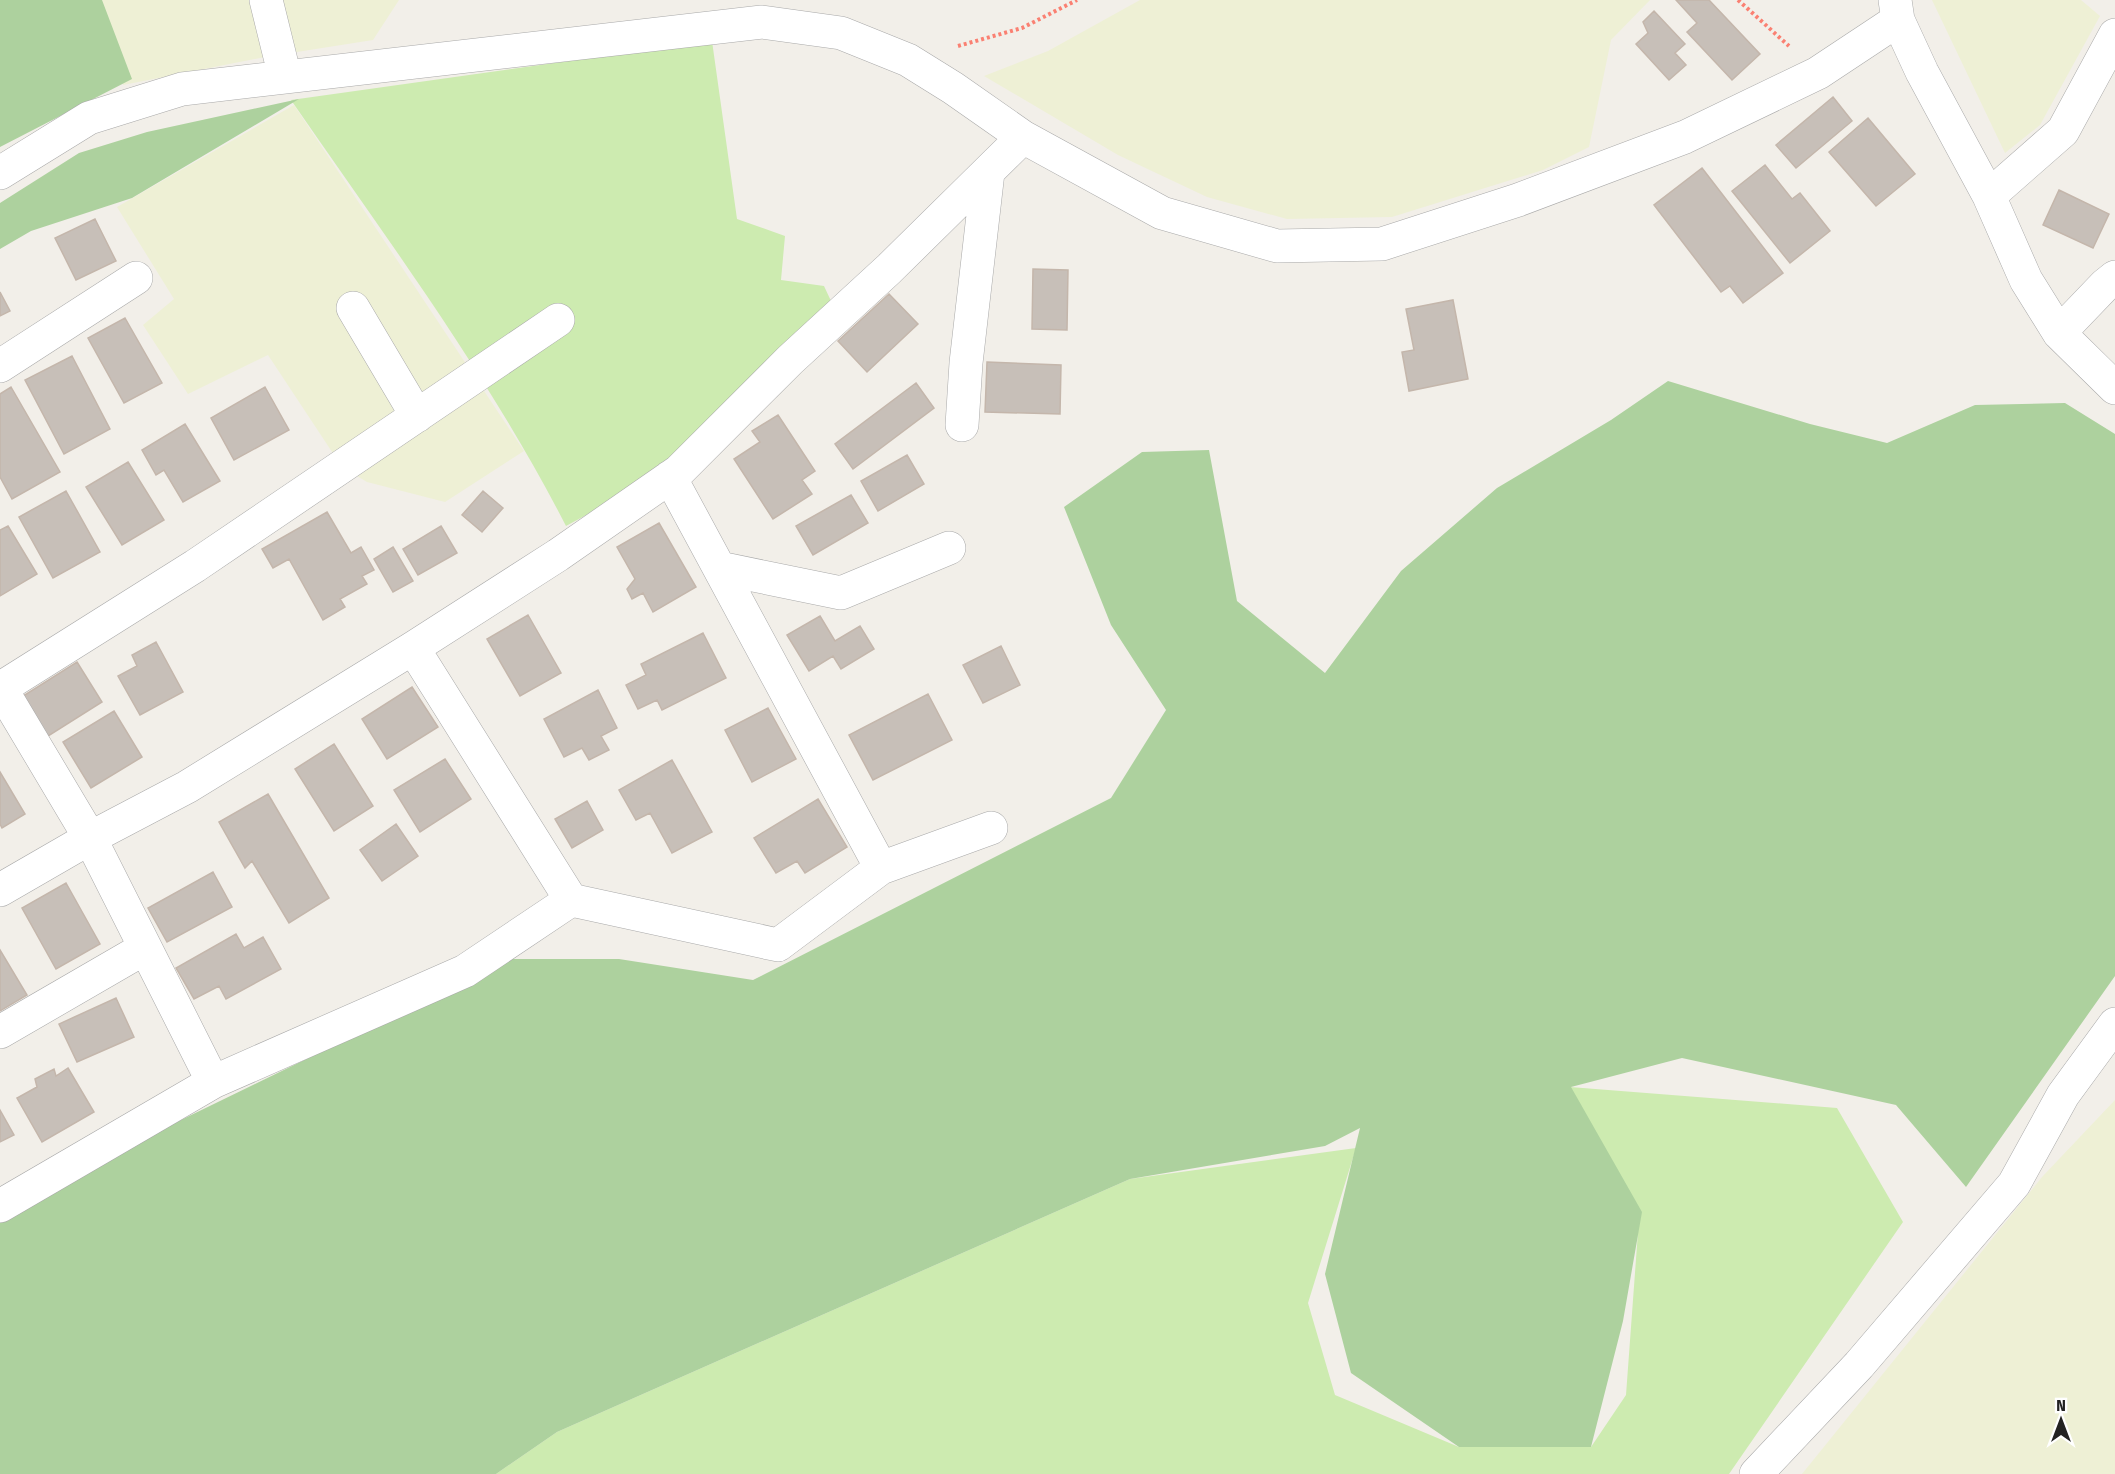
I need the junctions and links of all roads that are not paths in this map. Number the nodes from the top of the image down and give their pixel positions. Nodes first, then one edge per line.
1 (266, 0) edge
2 (1896, 10) edge
3 (762, 11) edge
4 (2115, 35) edge
5 (285, 77) junction
6 (1023, 137) junction
7 (988, 172) junction
8 (0, 173) edge
9 (1989, 196) junction
10 (2115, 277) edge
11 (136, 278) dead end
12 (353, 308) dead end
13 (558, 321) dead end
14 (2059, 333) junction
15 (0, 366) edge
16 (2115, 388) edge
17 (417, 416) junction
18 (962, 425) dead end
19 (670, 477) junction
20 (950, 548) dead end
21 (719, 568) junction
22 (413, 648) junction
23 (0, 687) edge
24 (991, 828) dead end
25 (90, 838) junction
26 (880, 868) junction
27 (0, 890) edge
28 (571, 900) junction
29 (145, 948) junction
30 (2115, 1024) edge
31 (0, 1032) edge
32 (213, 1082) junction
33 (0, 1206) edge
34 (1756, 1474) edge

1 - 5 street
2 - 6 street
2 - 9 street
3 - 5 street
3 - 6 street
4 - 9 street
5 - 8 street
6 - 7 street
7 - 18 street
7 - 19 street
9 - 14 street
10 - 14 street
11 - 15 street
12 - 17 street
13 - 17 street
14 - 16 street
17 - 23 street
19 - 21 street
19 - 22 street
20 - 21 street
21 - 26 street
22 - 25 street
22 - 28 street
23 - 25 street
24 - 26 street
25 - 27 street
25 - 29 street
26 - 28 street
28 - 32 street
29 - 31 street
29 - 32 street
30 - 34 street
32 - 33 street

